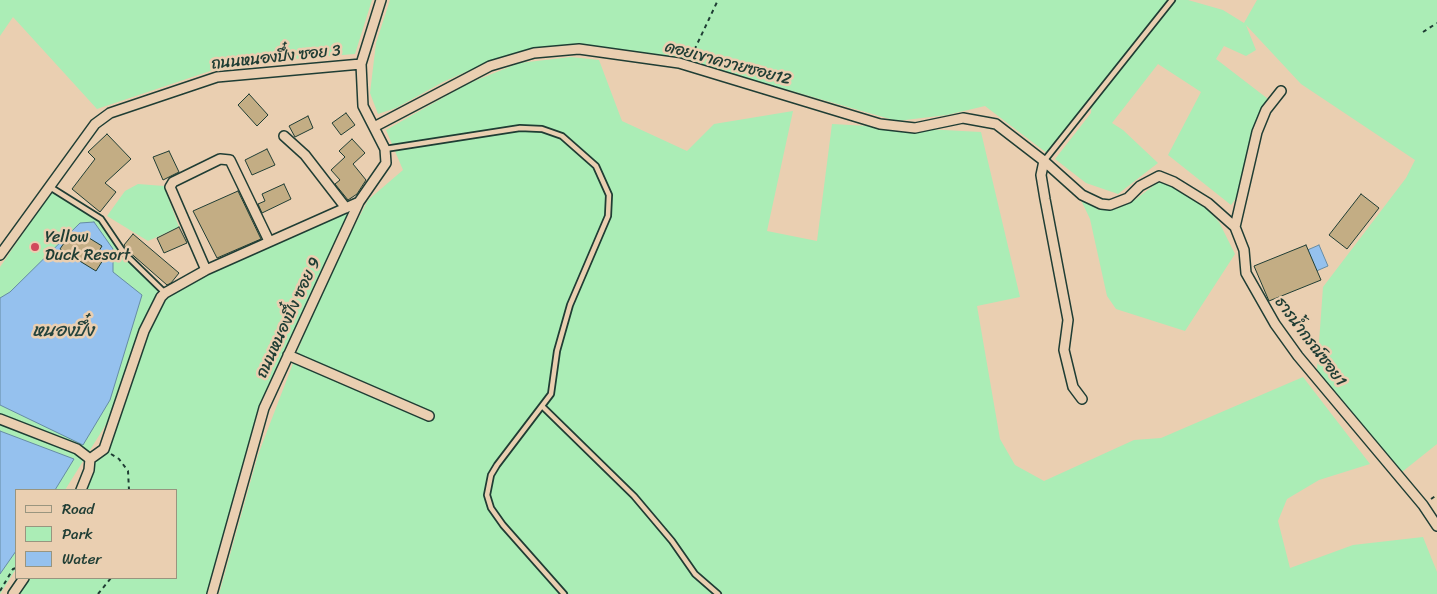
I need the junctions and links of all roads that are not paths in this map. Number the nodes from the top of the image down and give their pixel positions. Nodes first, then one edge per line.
1 (380, 0) edge
2 (1172, 0) edge
3 (361, 64) junction
4 (1281, 90) dead end
5 (374, 127) junction
6 (284, 136) dead end
7 (385, 149) junction
8 (1044, 161) junction
9 (49, 186) junction
10 (359, 202) junction
11 (346, 208) junction
12 (1235, 227) junction
13 (269, 241) junction
14 (0, 255) edge
15 (206, 270) junction
16 (165, 292) junction
17 (288, 355) junction
18 (1082, 399) dead end
19 (543, 407) junction
20 (429, 416) dead end
21 (0, 420) edge
22 (90, 459) junction
23 (81, 489) edge
24 (1437, 526) edge
25 (23, 579) edge
26 (13, 594) edge
27 (212, 594) edge
28 (564, 594) edge
29 (718, 594) edge

1 - 3 street
2 - 8 lane
3 - 5 street
3 - 9 street, ถนนหนองปึ๋ง ซอย 3
4 - 12 street
5 - 7 street
5 - 8 street, ดอยเขาควายซอย12
6 - 11 street
7 - 10 street, ถนนหนองปึ๋ง ซอย 9
7 - 19 lane
8 - 12 street, ธารน้ำกรณ์ซอย1
8 - 18 street
9 - 14 street, ถนนหนองปึ๋ง ซอย 3
9 - 16 lane
10 - 11 street
10 - 17 street, ถนนหนองปึ๋ง ซอย 9
11 - 13 street
12 - 24 street, ธารน้ำกรณ์ซอย1
13 - 15 street
13 - 15 street
15 - 16 street
16 - 22 street
17 - 20 street
17 - 27 street, ถนนหนองปึ๋ง ซอย 9
19 - 28 lane
19 - 29 lane
21 - 22 street
22 - 23 street
25 - 26 street

